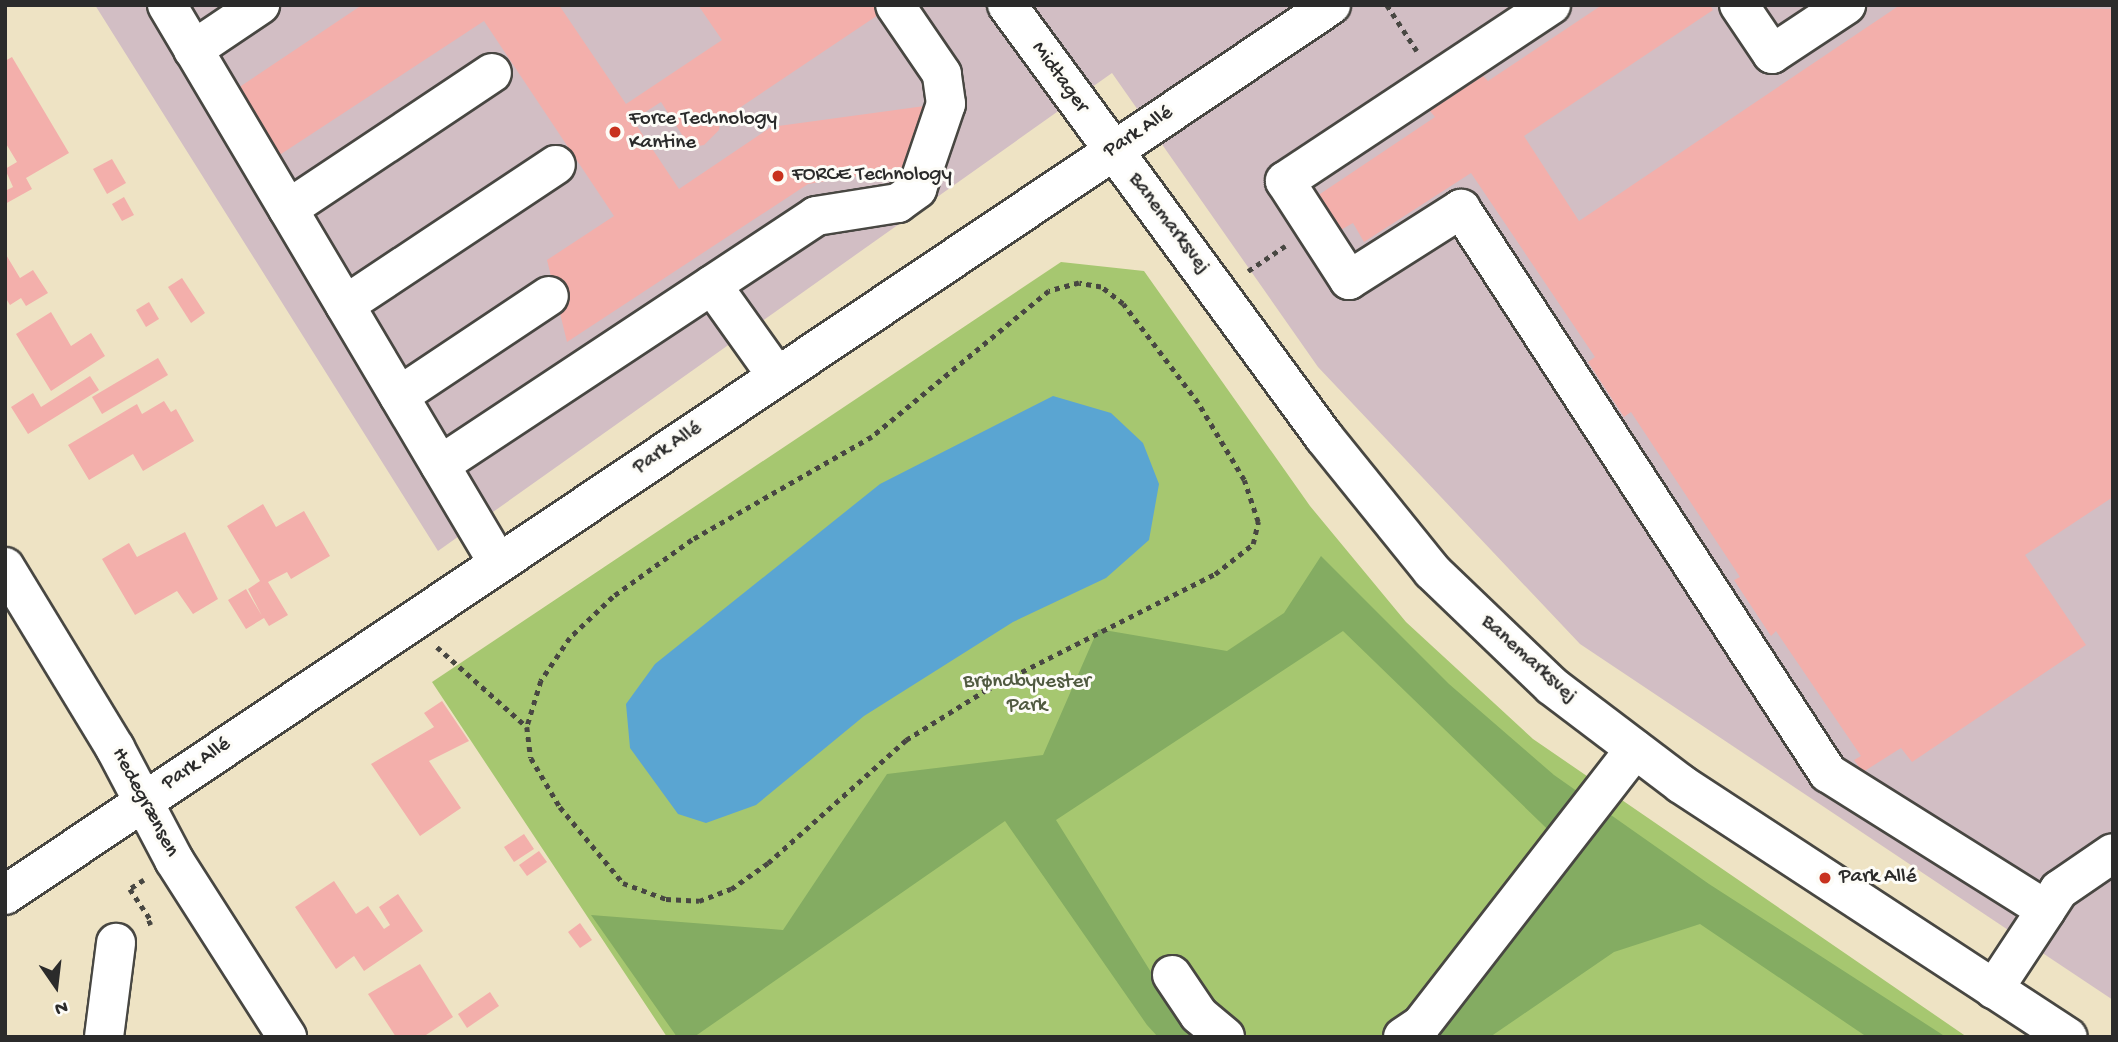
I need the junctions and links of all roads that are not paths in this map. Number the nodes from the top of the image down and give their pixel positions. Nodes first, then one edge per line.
1 (167, 5) edge
2 (260, 5) edge
3 (895, 5) edge
4 (1007, 5) edge
5 (1331, 5) edge
6 (1551, 5) edge
7 (1739, 5) edge
8 (1846, 5) edge
9 (193, 50) junction
10 (492, 73) dead end
11 (1112, 151) junction
12 (556, 165) dead end
13 (288, 209) junction
14 (712, 285) junction
15 (550, 296) dead end
16 (345, 305) junction
17 (778, 376) junction
18 (399, 396) junction
19 (440, 465) junction
20 (498, 563) junction
21 (5, 567) edge
22 (1635, 749) junction
23 (142, 802) junction
24 (2113, 853) edge
25 (5, 895) edge
26 (2046, 910) junction
27 (116, 943) road end
28 (1172, 975) dead end
29 (1994, 989) junction
30 (104, 1037) edge
31 (287, 1037) edge
32 (1225, 1037) edge
33 (1403, 1037) edge
34 (2068, 1037) edge

1 - 9 street
2 - 9 street
3 - 14 street
4 - 11 street, Midtager
5 - 11 street, Park Allé
6 - 26 street
7 - 8 street
9 - 13 street
10 - 13 street
11 - 17 street, Park Allé
11 - 22 street, Banemarksvej
12 - 16 street
13 - 16 street
14 - 17 street
14 - 19 street
15 - 18 street
16 - 18 street
17 - 20 street, Park Allé
18 - 19 street
19 - 20 street
20 - 23 street, Park Allé
21 - 23 street, Hedegrænsen
22 - 29 street, Banemarksvej
22 - 33 street
23 - 25 street, Park Allé
23 - 31 street, Hedegrænsen
24 - 26 street
26 - 29 street
27 - 30 street
28 - 32 street
29 - 34 street, Banemarksvej

